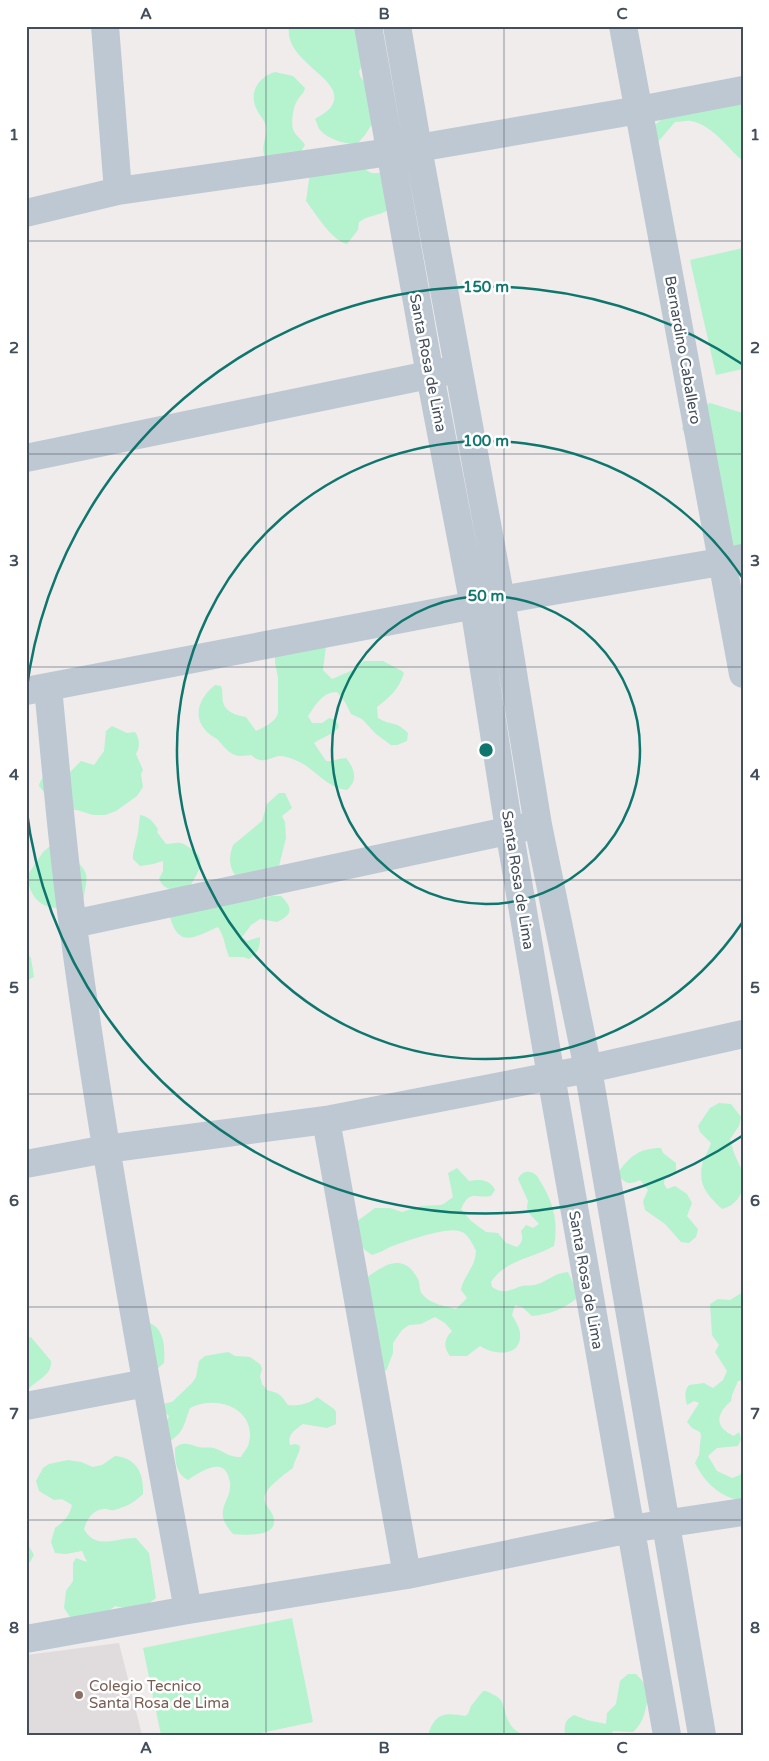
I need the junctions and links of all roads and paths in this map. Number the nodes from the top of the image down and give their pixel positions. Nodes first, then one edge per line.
1 (105, 26) edge
2 (368, 26) edge
3 (397, 26) edge
4 (623, 26) edge
5 (743, 90) edge
6 (639, 110) junction
7 (418, 148) junction
8 (389, 151) junction
9 (118, 191) junction
10 (26, 213) edge
11 (459, 369) junction
12 (430, 375) junction
13 (26, 458) edge
14 (732, 560) edge
15 (501, 600) junction
16 (474, 606) junction
17 (743, 674) edge
18 (37, 690) edge
19 (538, 825) junction
20 (509, 829) junction
21 (72, 924) junction
22 (743, 1034) edge
23 (588, 1069) junction
24 (551, 1076) junction
25 (326, 1120) junction
26 (106, 1149) junction
27 (26, 1164) edge
28 (146, 1383) junction
29 (26, 1406) edge
30 (743, 1512) edge
31 (667, 1524) junction
32 (630, 1529) junction
33 (407, 1575) junction
34 (188, 1610) junction
35 (26, 1639) edge
36 (667, 1735) edge
37 (702, 1735) edge

1 - 9 street
2 - 8 street, Santa Rosa de Lima
3 - 7 street
4 - 6 street, Bernardino Caballero
5 - 6 street
6 - 7 street
6 - 14 street, Bernardino Caballero
7 - 8 street
7 - 11 street
8 - 9 street
8 - 12 street, Santa Rosa de Lima
9 - 10 street
11 - 12 street
11 - 15 street
12 - 13 street
12 - 16 street, Santa Rosa de Lima
14 - 15 street
14 - 17 street, Bernardino Caballero
15 - 16 street
15 - 19 street
16 - 18 street
16 - 20 street, Santa Rosa de Lima
18 - 21 street
19 - 20 street
19 - 23 street
20 - 21 street
20 - 24 street, Santa Rosa de Lima
21 - 26 street
22 - 23 street
23 - 24 street
23 - 31 street
24 - 25 street
24 - 32 street, Santa Rosa de Lima
25 - 26 street
25 - 33 street
26 - 27 street
26 - 28 street
28 - 29 street
28 - 34 street
30 - 31 street
31 - 32 street
31 - 37 street
32 - 33 street
32 - 36 street, Santa Rosa de Lima
33 - 34 street
34 - 35 street

